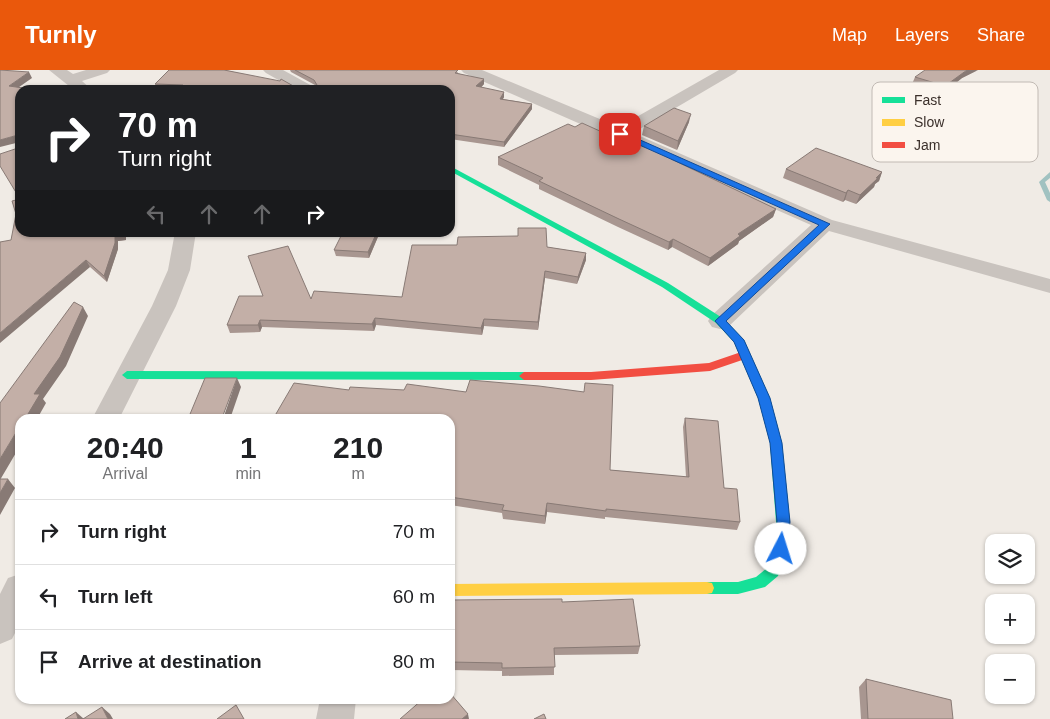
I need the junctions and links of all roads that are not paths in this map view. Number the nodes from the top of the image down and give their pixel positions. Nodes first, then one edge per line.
1 (57, 70) edge
2 (102, 70) edge
3 (271, 70) edge
4 (469, 70) edge
5 (730, 70) edge
6 (70, 80) junction
7 (77, 85) edge
8 (299, 85) edge
9 (620, 134) junction
10 (455, 171) edge
11 (825, 224) junction
12 (185, 237) edge
13 (1050, 286) edge
14 (720, 321) junction
15 (744, 355) junction
16 (127, 375) junction
17 (108, 414) edge
18 (455, 590) edge
19 (15, 599) edge
20 (0, 628) edge
21 (337, 704) edge
22 (335, 719) edge

1 - 6 street
2 - 6 street
3 - 8 street
4 - 9 street
5 - 9 street
6 - 7 street
9 - 11 street
10 - 14 street
11 - 13 street
11 - 14 street
12 - 16 street
14 - 15 street
15 - 16 street
15 - 18 street
16 - 17 street
19 - 20 street
21 - 22 street

